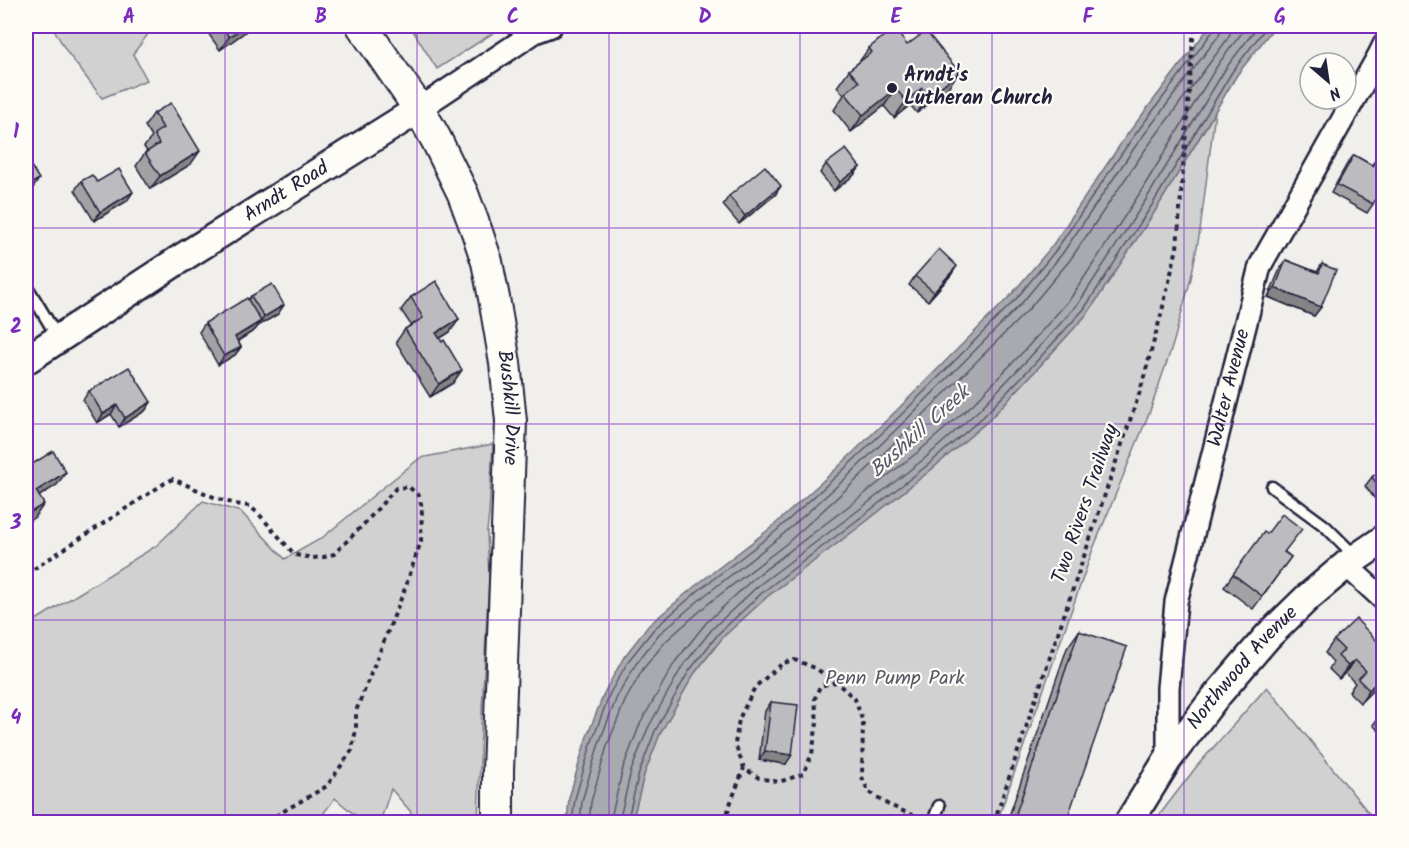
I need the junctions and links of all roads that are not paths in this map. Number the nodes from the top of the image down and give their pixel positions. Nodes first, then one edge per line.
1 (362, 26) edge
2 (551, 26) edge
3 (1383, 45) edge
4 (419, 109) junction
5 (26, 285) edge
6 (58, 339) junction
7 (26, 360) edge
8 (1272, 487) dead end
9 (1383, 539) edge
10 (1352, 562) junction
11 (1383, 600) edge
12 (1168, 759) junction
13 (939, 806) dead end
14 (934, 820) edge
15 (498, 822) edge
16 (1129, 822) edge

1 - 4 main road, Bushkill Drive
2 - 4 street, Arndt Road
3 - 12 street, Walter Avenue
4 - 6 street, Arndt Road
4 - 15 main road, Bushkill Drive
5 - 6 lane
6 - 7 street, Arndt Road
8 - 10 lane
9 - 10 street, Northwood Avenue
10 - 11 street
10 - 12 street, Northwood Avenue
12 - 16 street, Northwood Avenue
13 - 14 lane

